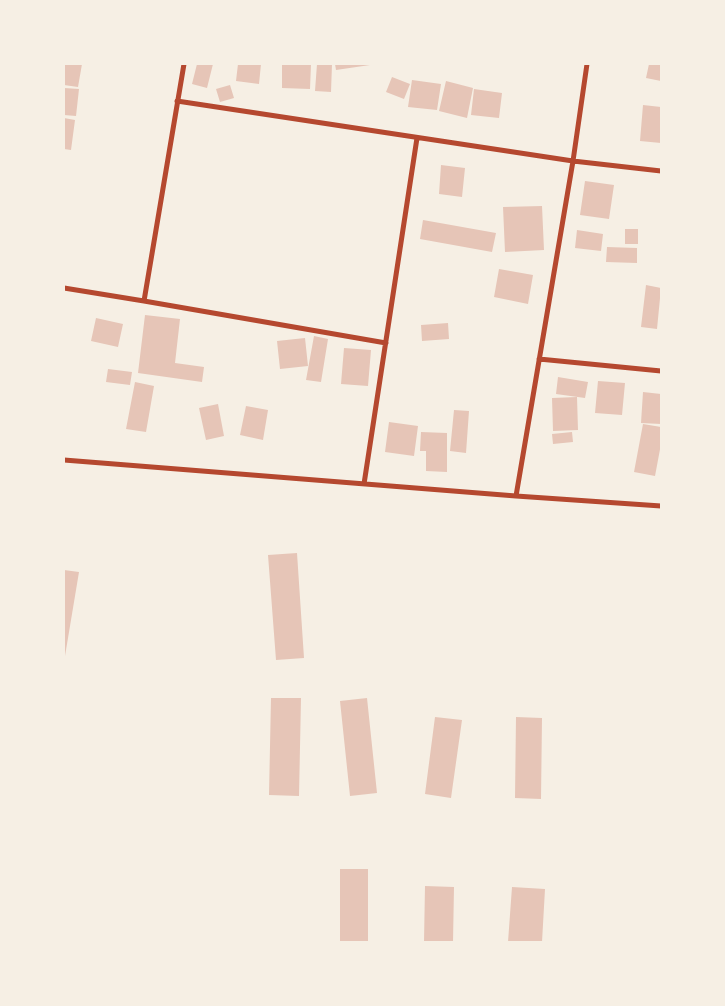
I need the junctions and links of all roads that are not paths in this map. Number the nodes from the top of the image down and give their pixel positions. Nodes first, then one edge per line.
1 (184, 64) edge
2 (587, 64) edge
3 (177, 101) junction
4 (417, 138) junction
5 (573, 161) junction
6 (661, 171) edge
7 (64, 288) edge
8 (144, 301) junction
9 (386, 343) junction
10 (539, 359) junction
11 (661, 371) edge
12 (64, 460) edge
13 (364, 484) junction
14 (516, 496) junction
15 (661, 506) edge

1 - 3 street
2 - 5 street
3 - 4 street
3 - 8 street
4 - 5 street
4 - 9 street
5 - 6 street
5 - 10 street
7 - 8 street
8 - 9 street
9 - 13 street
10 - 11 street
10 - 14 street
12 - 13 street
13 - 14 street
14 - 15 street

